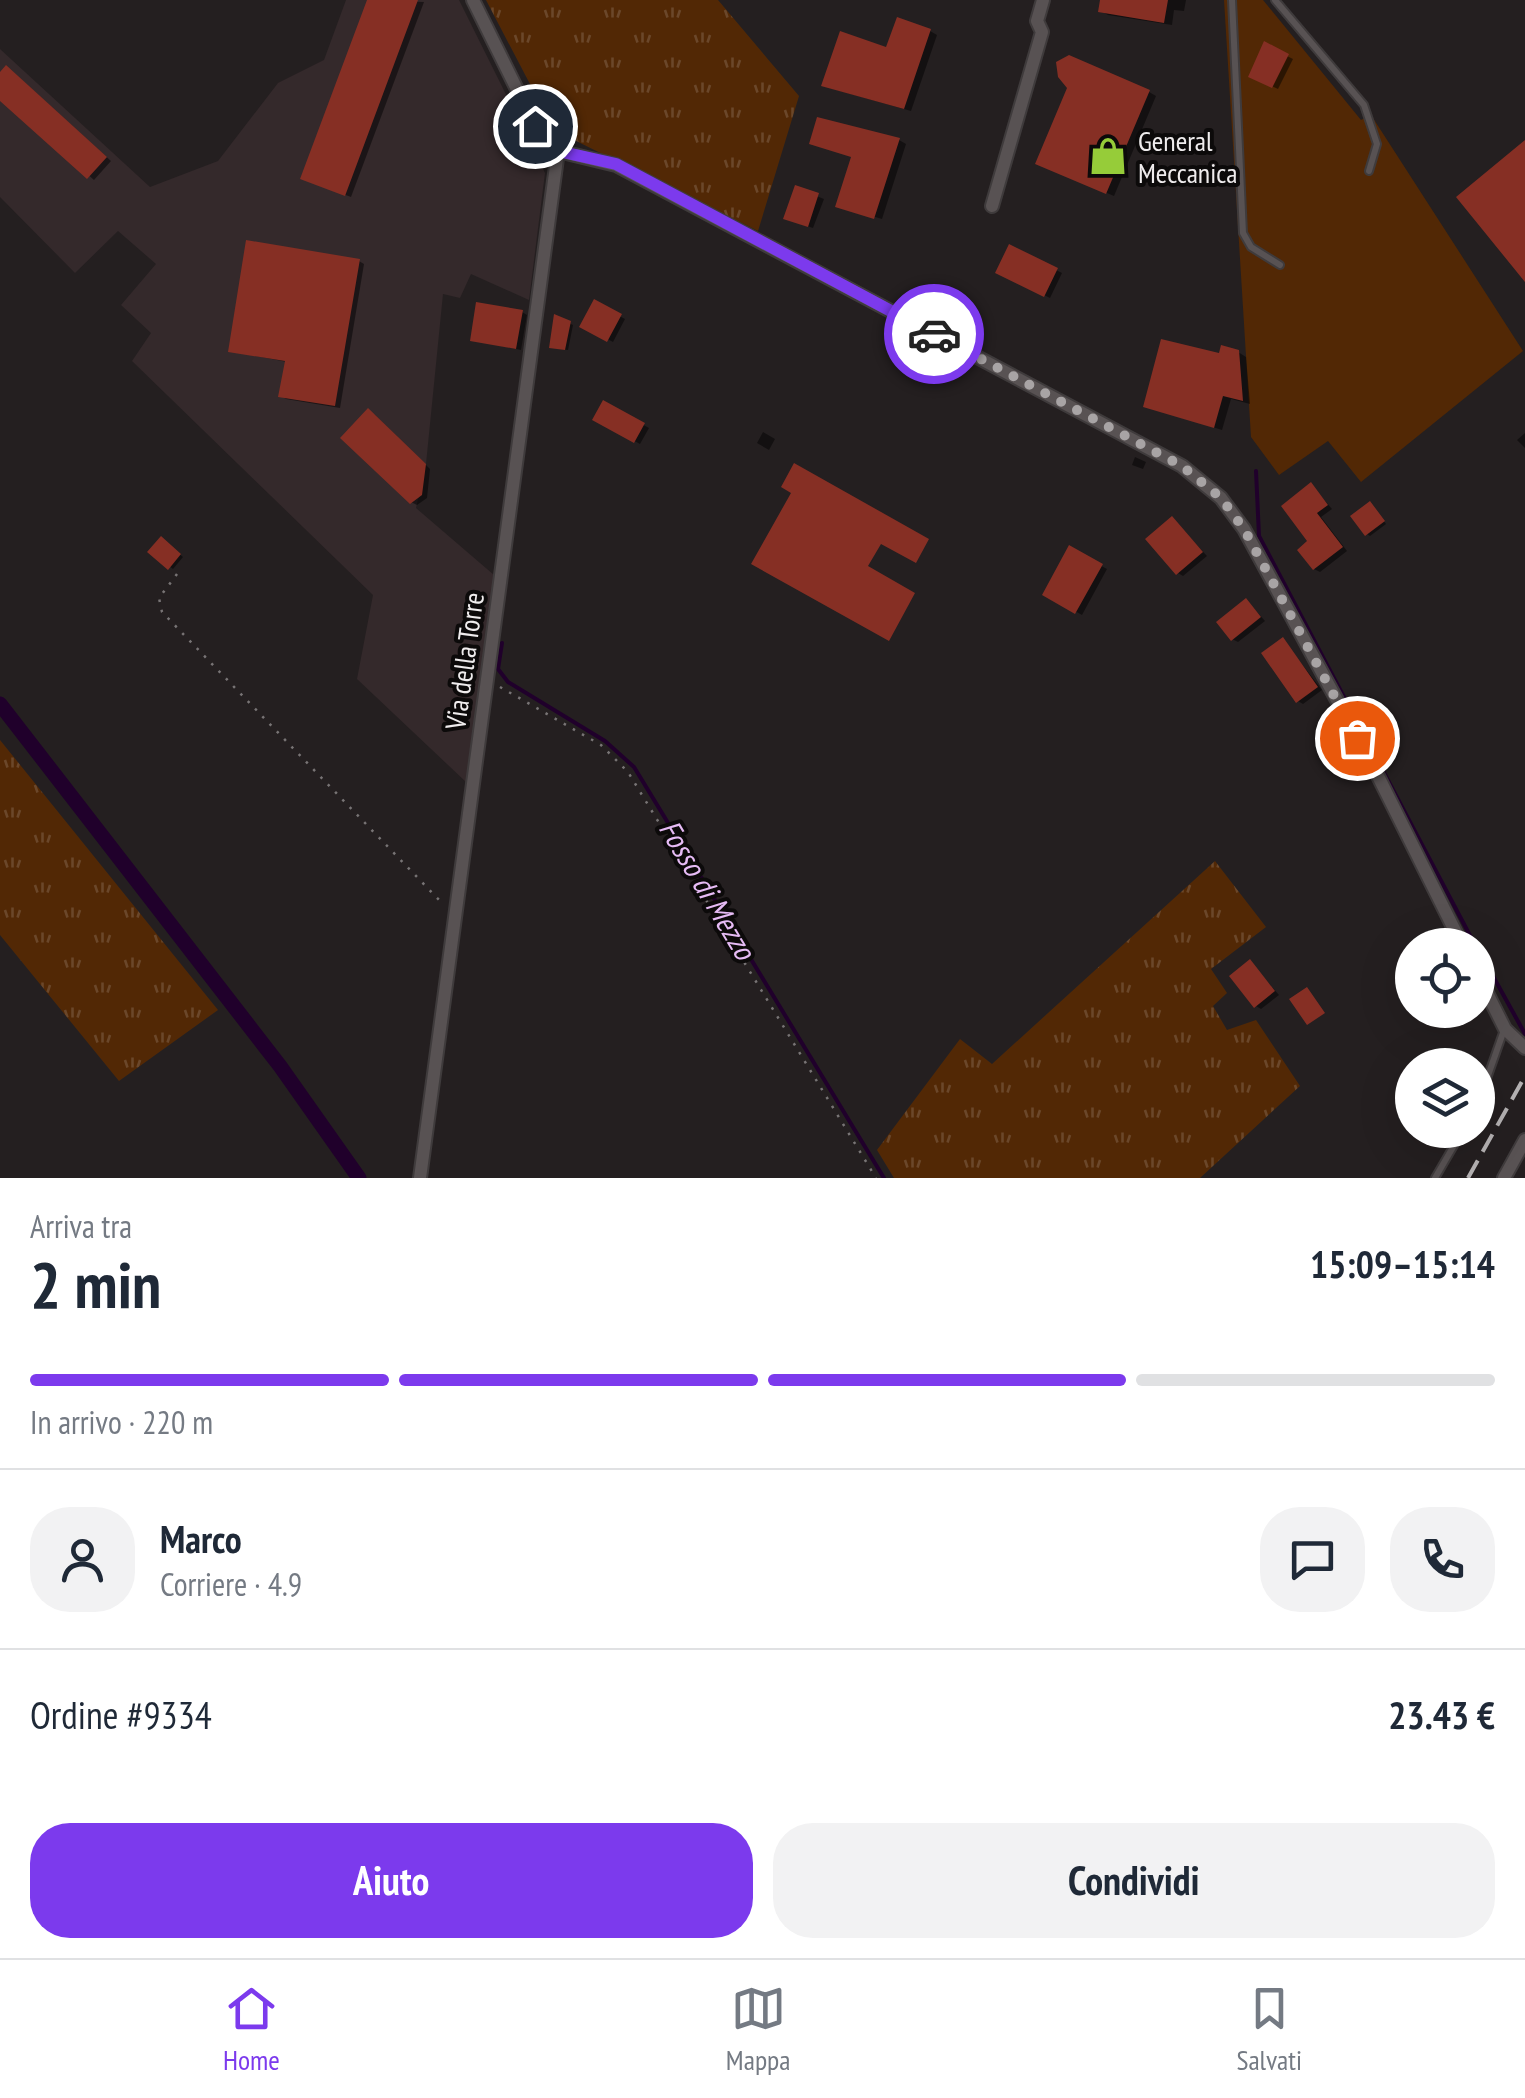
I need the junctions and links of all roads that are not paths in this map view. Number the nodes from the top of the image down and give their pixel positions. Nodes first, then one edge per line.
1 (473, 0) edge
2 (1043, 0) edge
3 (1232, 0) edge
4 (1275, 0) edge
5 (558, 151) junction
6 (1369, 171) dead end
7 (992, 206) dead end
8 (1280, 264) dead end
9 (1453, 928) edge
10 (1495, 1009) edge
11 (1505, 1029) junction
12 (1525, 1048) edge
13 (1495, 1057) edge
14 (1525, 1140) edge
15 (1453, 1148) edge
16 (420, 1178) edge
17 (1436, 1178) edge
18 (1504, 1178) edge

1 - 5 street
2 - 7 street
3 - 8 lane
4 - 6 lane
5 - 9 street
5 - 16 street, Via della Torre
10 - 11 street
11 - 12 street
11 - 13 lane
14 - 18 street
15 - 17 lane

